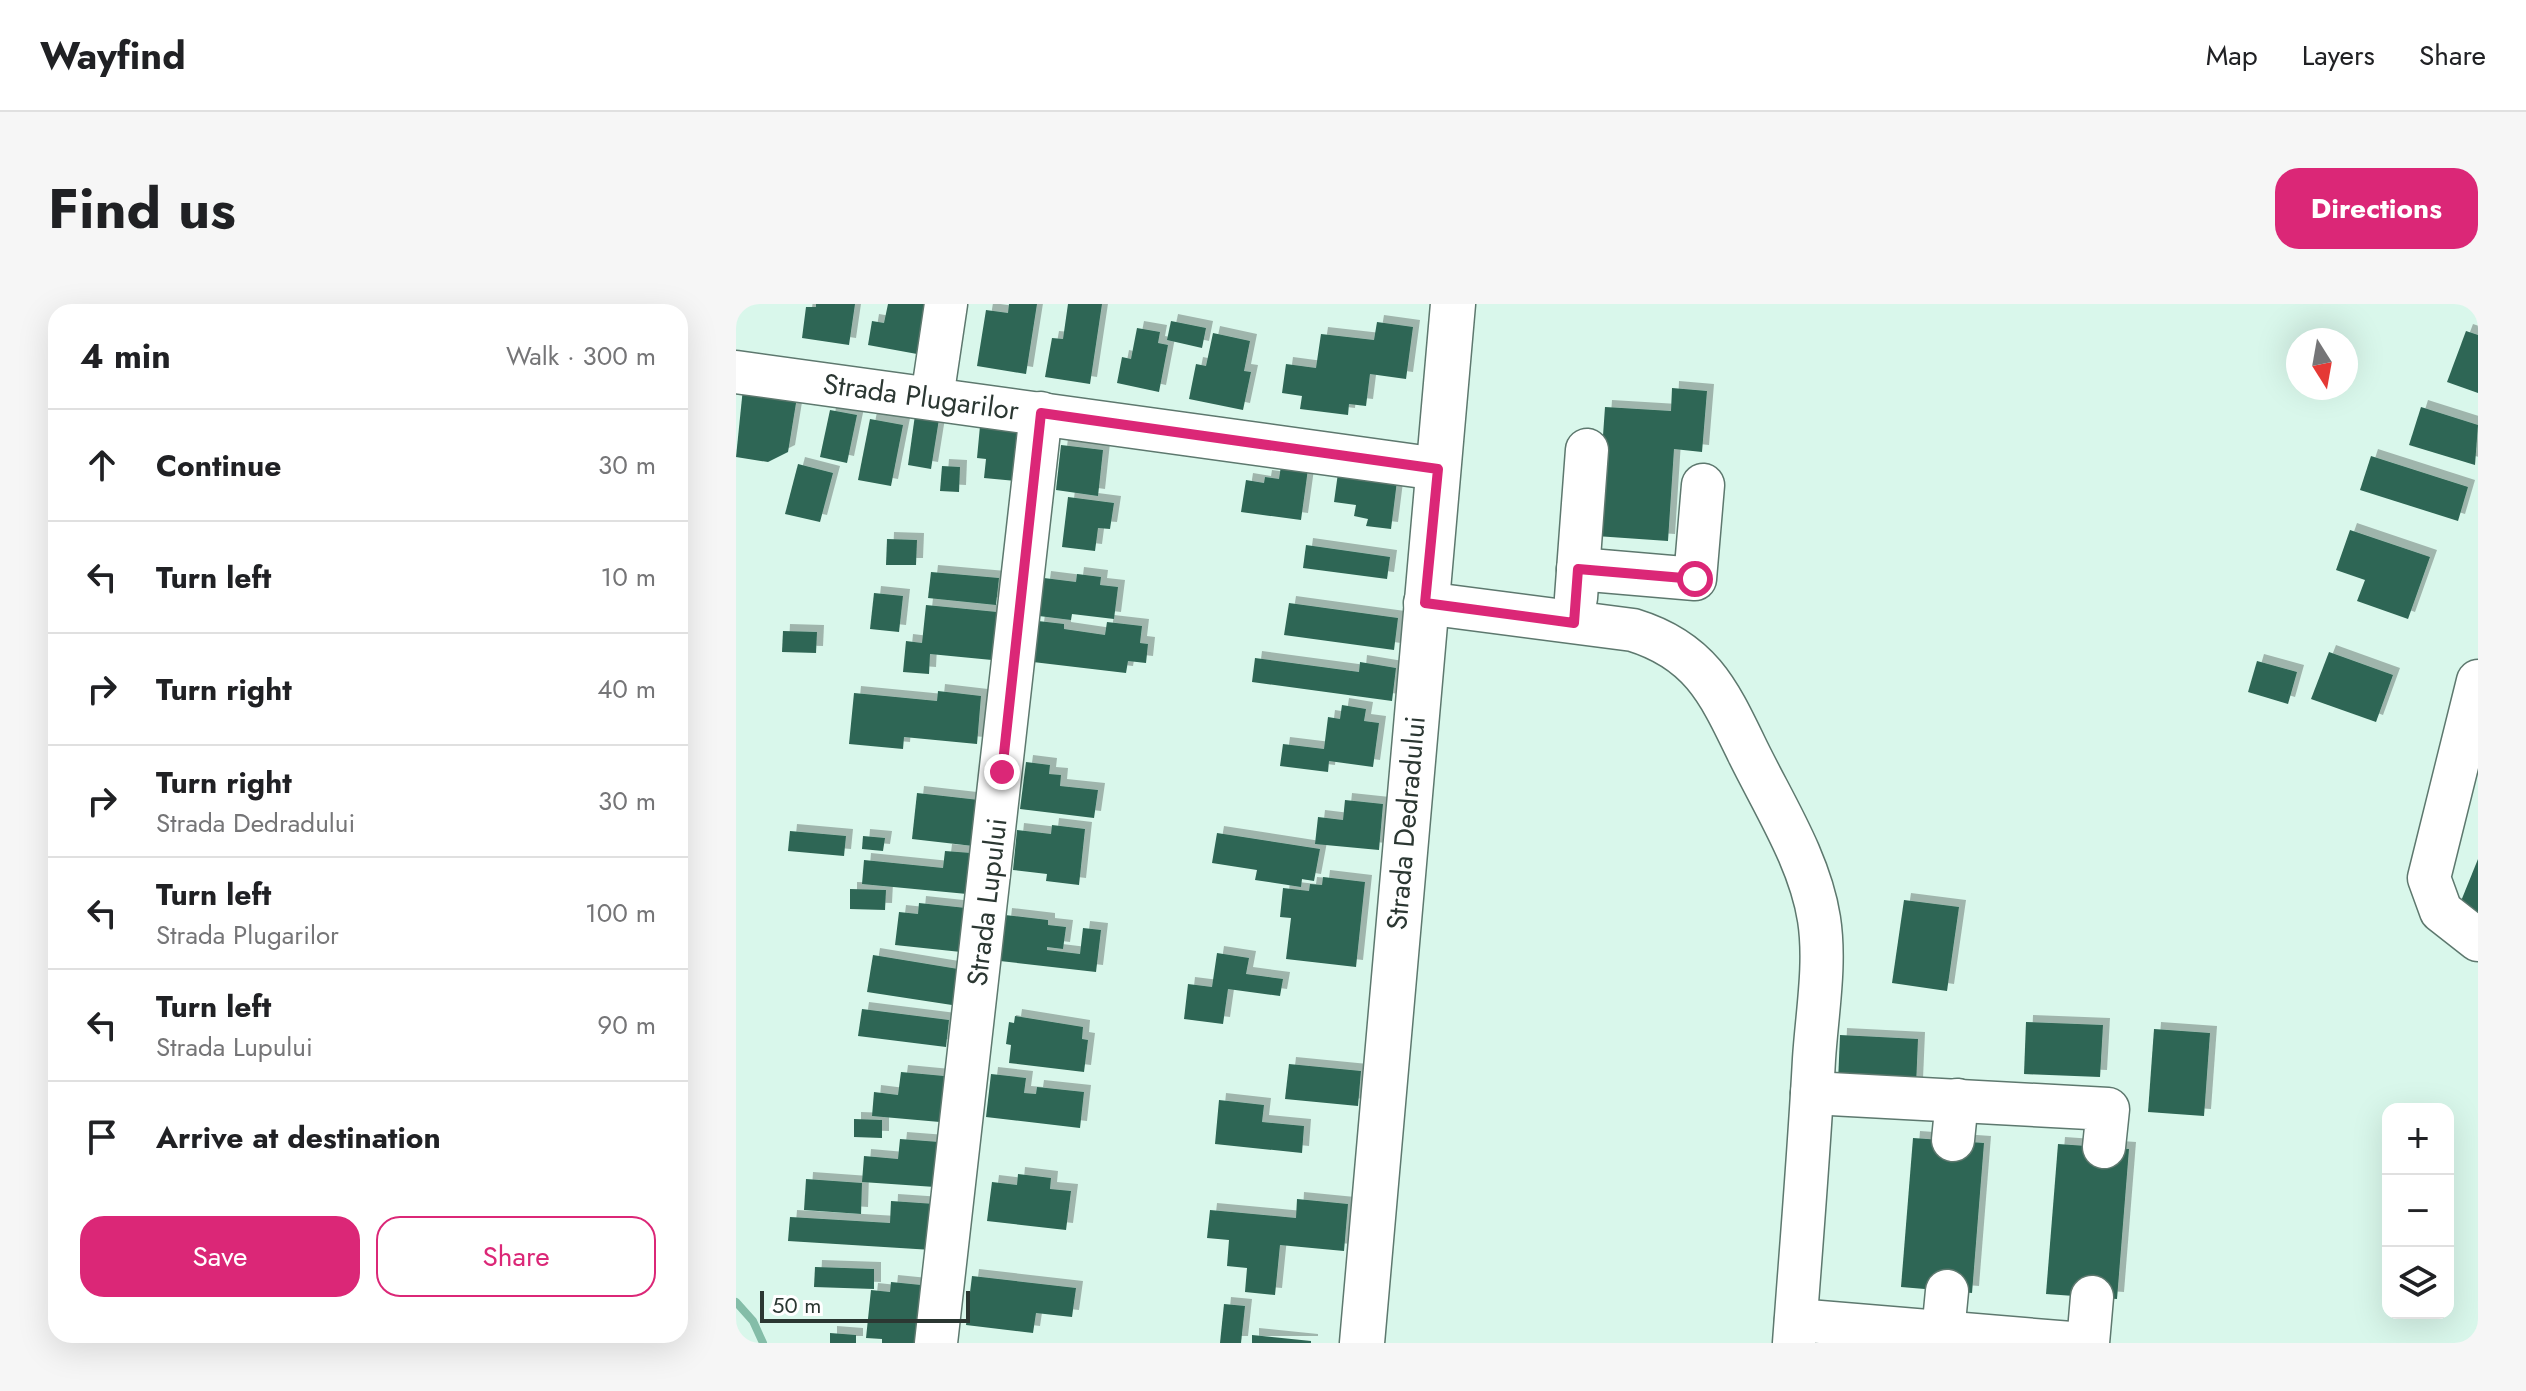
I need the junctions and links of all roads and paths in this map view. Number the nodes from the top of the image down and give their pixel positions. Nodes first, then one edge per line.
1 (946, 304) edge
2 (1453, 304) edge
3 (736, 372) edge
4 (932, 398) junction
5 (1041, 413) junction
6 (1587, 450) dead end
7 (1438, 469) junction
8 (1703, 485) dead end
9 (1578, 569) junction
10 (1425, 603) junction
11 (1574, 623) junction
12 (2478, 681) edge
13 (2478, 940) edge
14 (1812, 1093) junction
15 (2104, 1147) dead end
16 (1947, 1291) dead end
17 (2092, 1297) dead end
18 (1795, 1332) edge
19 (1942, 1338) edge
20 (936, 1343) edge
21 (1362, 1343) edge
22 (2071, 1343) edge
23 (2088, 1343) edge

1 - 4 street
2 - 7 main road, Strada Dedradului
3 - 4 street, Strada Plugarilor
4 - 5 street, Strada Plugarilor
5 - 7 street, Strada Plugarilor
5 - 20 street, Strada Lupului
6 - 9 street
7 - 10 main road, Strada Dedradului
8 - 9 street
9 - 11 street
10 - 11 street
10 - 21 main road, Strada Dedradului
11 - 14 street
12 - 13 street
14 - 15 street
14 - 18 street
16 - 19 street
17 - 23 street
18 - 19 street
19 - 22 street

